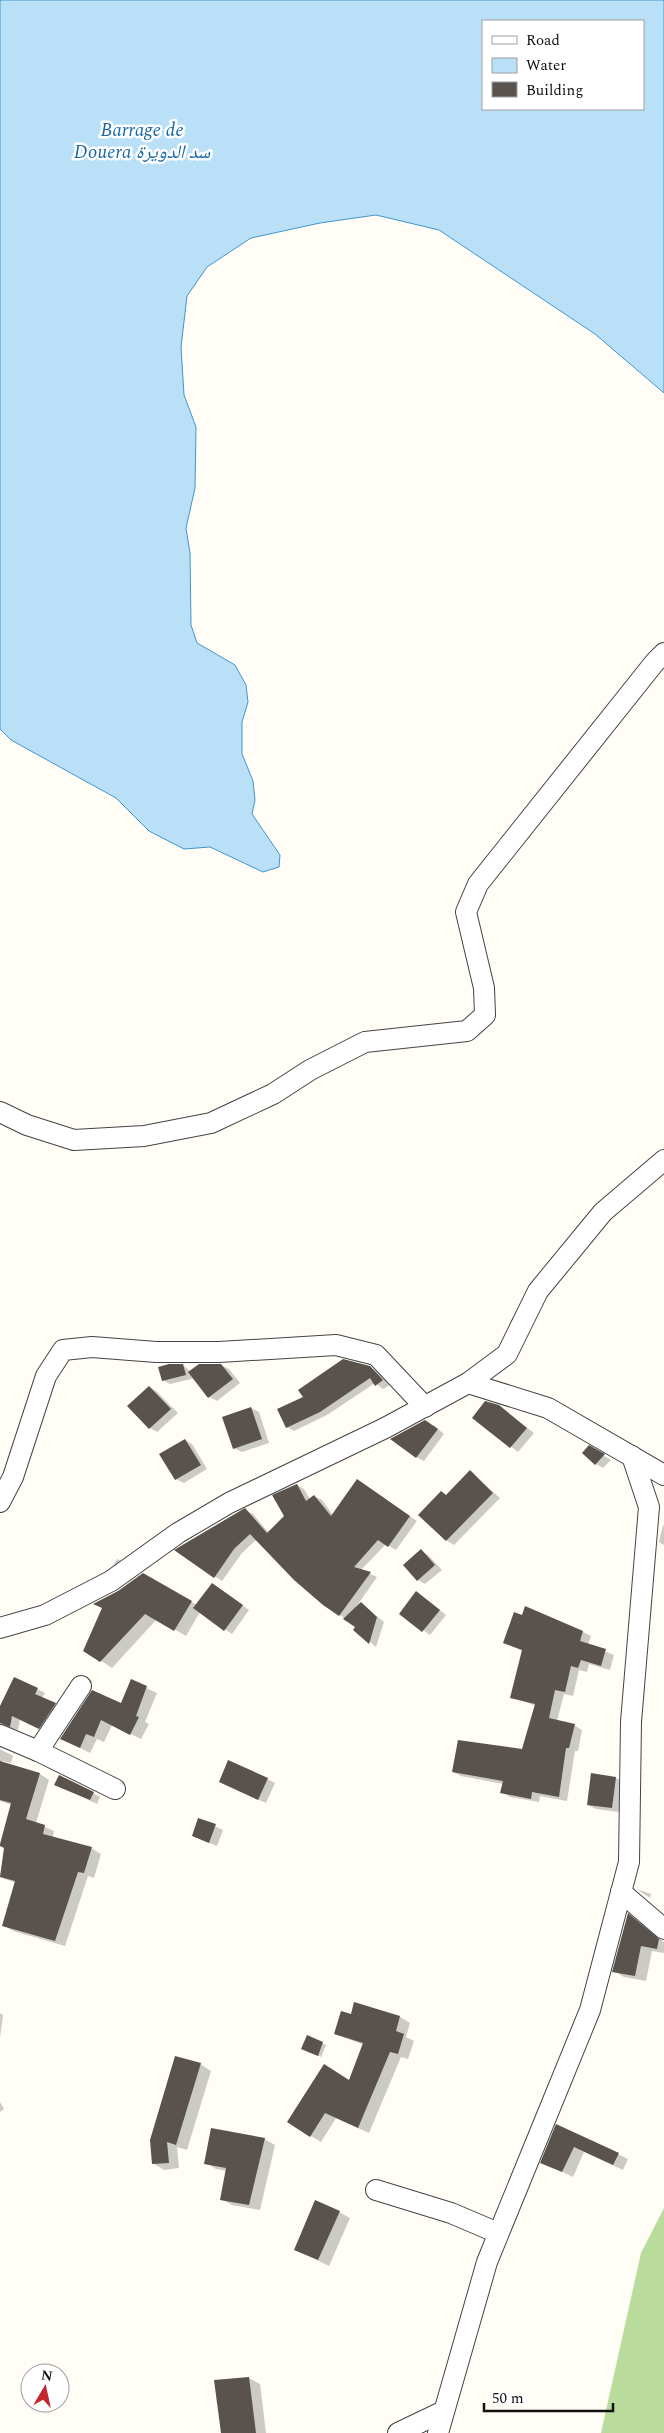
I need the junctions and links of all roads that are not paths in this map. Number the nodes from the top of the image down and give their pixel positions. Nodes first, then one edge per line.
1 (664, 653) edge
2 (0, 1112) edge
3 (664, 1160) edge
4 (468, 1383) junction
5 (425, 1406) junction
6 (632, 1456) junction
7 (664, 1475) edge
8 (0, 1502) edge
9 (0, 1628) edge
10 (81, 1686) dead end
11 (0, 1735) edge
12 (38, 1751) junction
13 (115, 1789) dead end
14 (621, 1892) junction
15 (664, 1929) edge
16 (376, 2190) dead end
17 (498, 2233) junction
18 (444, 2411) junction
19 (398, 2433) edge
20 (438, 2433) edge

1 - 2 street
3 - 4 street
4 - 5 street
4 - 6 street
5 - 8 street
5 - 9 street
6 - 7 street
6 - 14 street
10 - 12 street
11 - 12 street
12 - 13 street
14 - 15 street
14 - 17 street
16 - 17 street
17 - 18 street
18 - 19 street
18 - 20 street

